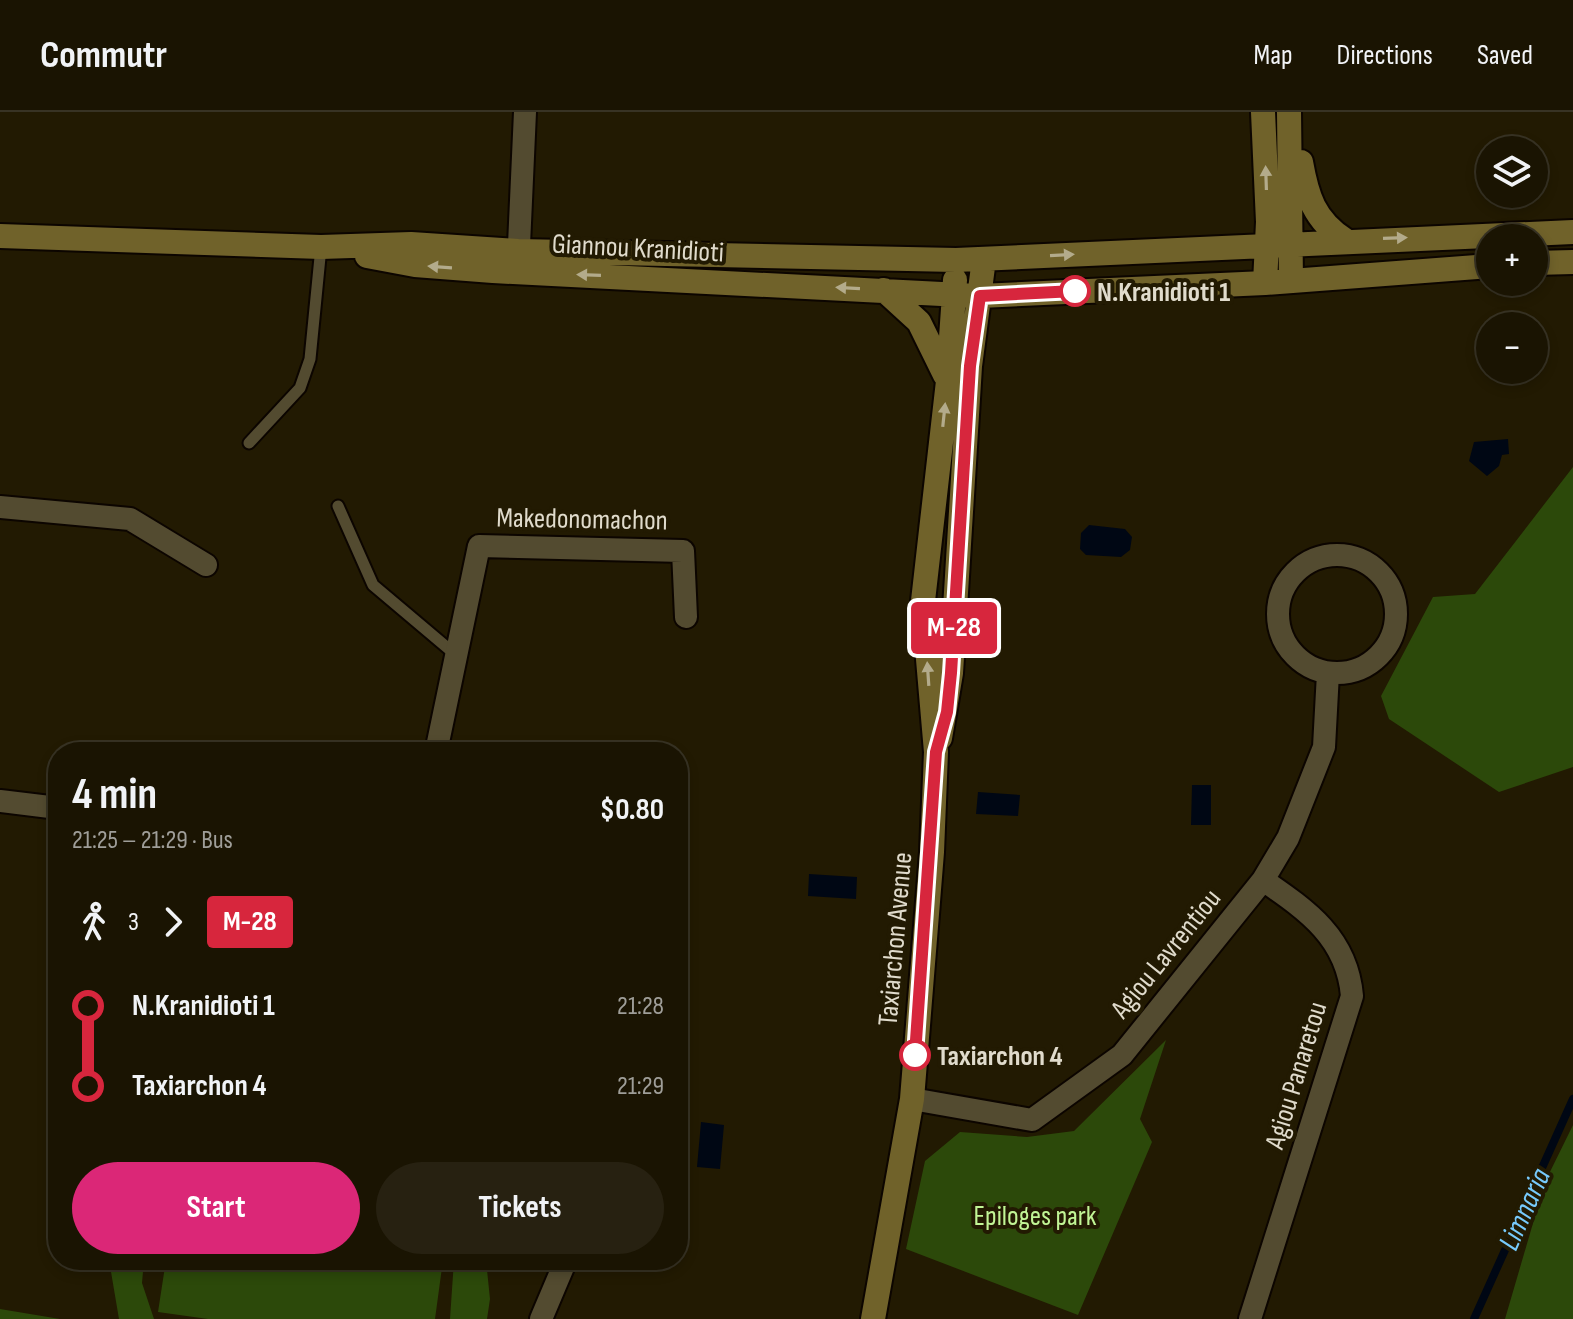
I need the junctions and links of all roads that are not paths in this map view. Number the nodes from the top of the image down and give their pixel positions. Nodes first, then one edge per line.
1 (525, 112) edge
2 (1263, 112) edge
3 (1289, 112) edge
4 (1573, 232) edge
5 (0, 236) edge
6 (1345, 240) junction
7 (1278, 243) junction
8 (321, 247) junction
9 (984, 259) junction
10 (956, 260) junction
11 (518, 262) junction
12 (1573, 262) edge
13 (1548, 263) edge
14 (1476, 267) edge
15 (1291, 281) junction
16 (1265, 283) junction
17 (884, 290) junction
18 (954, 293) junction
19 (980, 296) junction
20 (948, 381) junction
21 (249, 443) dead end
22 (338, 506) dead end
23 (0, 507) edge
24 (206, 565) dead end
25 (686, 617) dead end
26 (457, 656) junction
27 (1328, 673) junction
28 (438, 742) edge
29 (936, 752) junction
30 (0, 801) edge
31 (48, 807) edge
32 (1263, 880) junction
33 (912, 1099) junction
34 (562, 1270) edge
35 (541, 1319) edge
36 (873, 1319) edge
37 (1250, 1319) edge

1 - 11 street
7 -> 2 main road
3 - 6 main road
3 - 7 main road
6 -> 4 main road
5 - 8 main road, Giannou Kranidioti
6 - 7 main road
9 -> 7 main road
7 - 15 main road
7 - 16 main road
8 - 11 main road, Giannou Kranidioti
8 - 21 lane
9 - 10 main road, Giannou Kranidioti
9 - 19 main road, Taxiarchon Avenue
10 - 11 main road, Giannou Kranidioti
10 - 18 main road, Taxiarchon Avenue
17 -> 11 main road, Giannou Kranidioti
12 - 13 main road
14 - 15 main road
15 - 16 main road
16 - 19 main road
17 - 18 main road, Giannou Kranidioti
17 - 20 main road
18 - 19 main road, Giannou Kranidioti
18 - 20 main road, Taxiarchon Avenue
19 - 29 main road, Taxiarchon Avenue
29 -> 20 main road, Taxiarchon Avenue
22 - 26 lane
23 - 24 street
25 - 26 street, Makedonomachon
26 - 28 street, Makedonomachon
27 - 27 street
27 - 32 street, Agiou Lavrentiou
29 - 33 main road, Taxiarchon Avenue
30 - 31 street
32 - 33 street, Agiou Lavrentiou
32 - 37 street, Agiou Panaretou
33 - 36 main road, Taxiarchon Avenue
34 - 35 street

